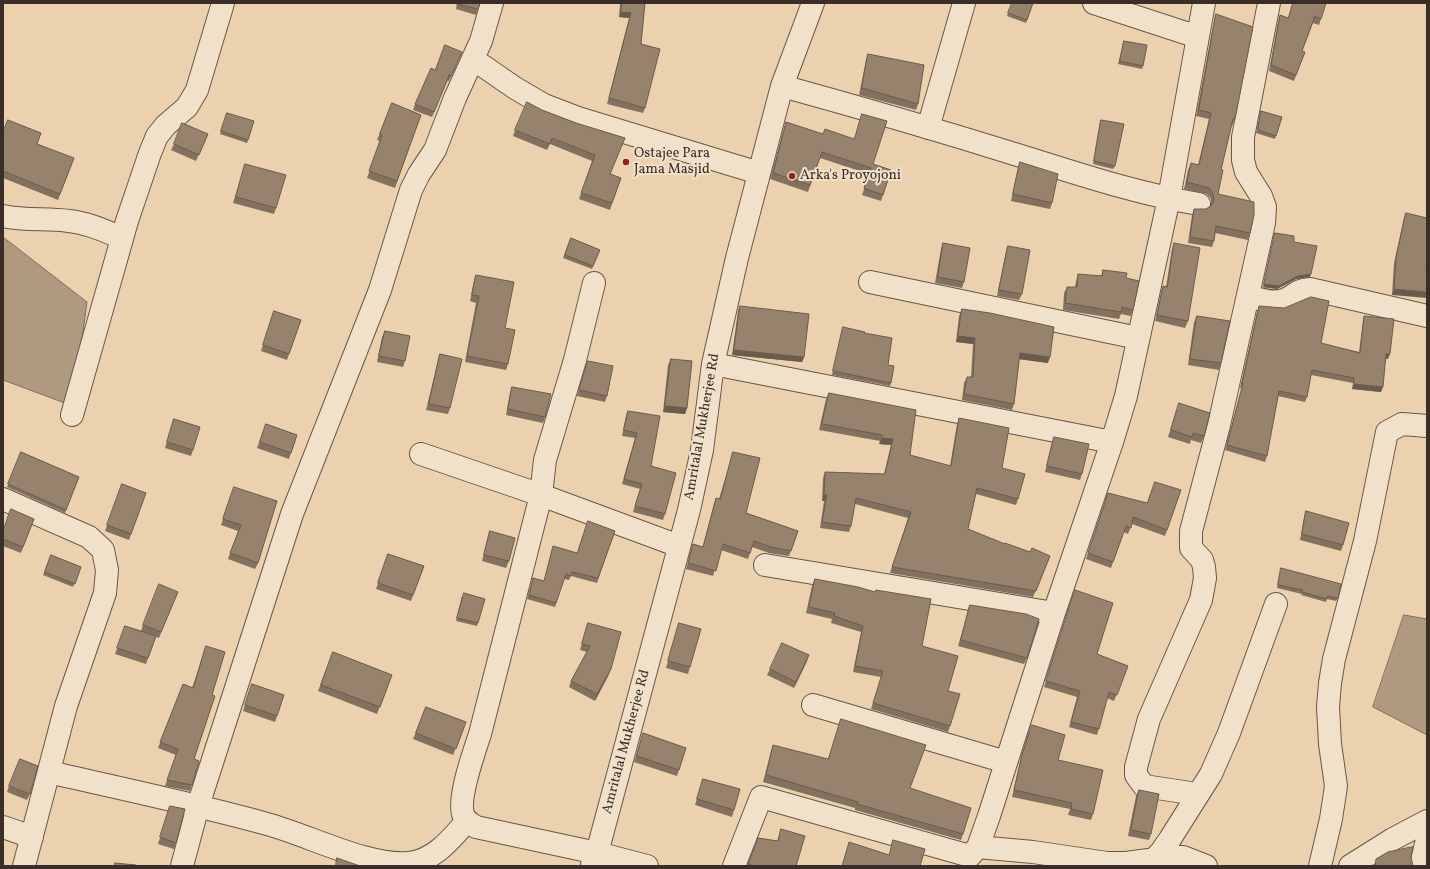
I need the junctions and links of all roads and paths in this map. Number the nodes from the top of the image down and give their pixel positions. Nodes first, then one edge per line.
1 (223, 3) edge
2 (492, 3) edge
3 (813, 3) edge
4 (964, 3) edge
5 (1094, 3) edge
6 (1204, 3) edge
7 (1269, 3) edge
8 (1198, 37) junction
9 (473, 59) junction
10 (782, 86) junction
11 (928, 128) junction
12 (760, 173) junction
13 (1169, 198) junction
14 (1199, 204) dead end
15 (3, 216) edge
16 (122, 238) junction
17 (870, 282) dead end
18 (594, 283) dead end
19 (1248, 296) junction
20 (1427, 316) edge
21 (1138, 338) junction
22 (713, 364) junction
23 (72, 416) dead end
24 (1427, 426) edge
25 (1112, 442) junction
26 (421, 454) dead end
27 (541, 495) junction
28 (3, 499) edge
29 (679, 546) junction
30 (765, 565) dead end
31 (1276, 604) dead end
32 (1054, 613) junction
33 (813, 705) dead end
34 (1006, 762) junction
35 (49, 772) junction
36 (1197, 794) junction
37 (198, 806) junction
38 (467, 821) junction
39 (1427, 822) edge
40 (3, 827) edge
41 (32, 837) junction
42 (1427, 839) edge
43 (970, 856) edge
44 (594, 859) edge
45 (1151, 863) edge
46 (24, 866) edge
47 (182, 866) edge
48 (647, 866) edge
49 (734, 866) edge
50 (1206, 866) edge
51 (1320, 866) edge
52 (1350, 866) edge
53 (1421, 866) edge

1 - 16 street
2 - 9 street
3 - 10 street, Amritalal Mukherjee Rd
4 - 11 street
5 - 8 street
6 - 8 street
7 - 19 street
8 - 13 street
9 - 12 street
9 - 37 street
10 - 11 street
10 - 12 street, Amritalal Mukherjee Rd
11 - 13 street
12 - 22 street, Amritalal Mukherjee Rd
13 - 14 street
13 - 21 street
15 - 16 street
16 - 23 street
17 - 21 street
18 - 27 street
19 - 20 street
19 - 36 street
21 - 25 street
22 - 25 street
22 - 29 street, Amritalal Mukherjee Rd
24 - 51 street
25 - 32 street
26 - 27 street
27 - 29 street
27 - 38 street
28 - 35 street
29 - 44 street, Amritalal Mukherjee Rd
30 - 32 street
31 - 36 street
32 - 34 street
33 - 34 street
34 - 43 street
35 - 37 street
35 - 41 street
36 - 45 street
37 - 38 street
37 - 47 street
38 - 44 street
39 - 52 street
40 - 41 street
41 - 46 street
42 - 53 street
43 - 45 street
43 - 49 street
44 - 48 street
45 - 50 street

